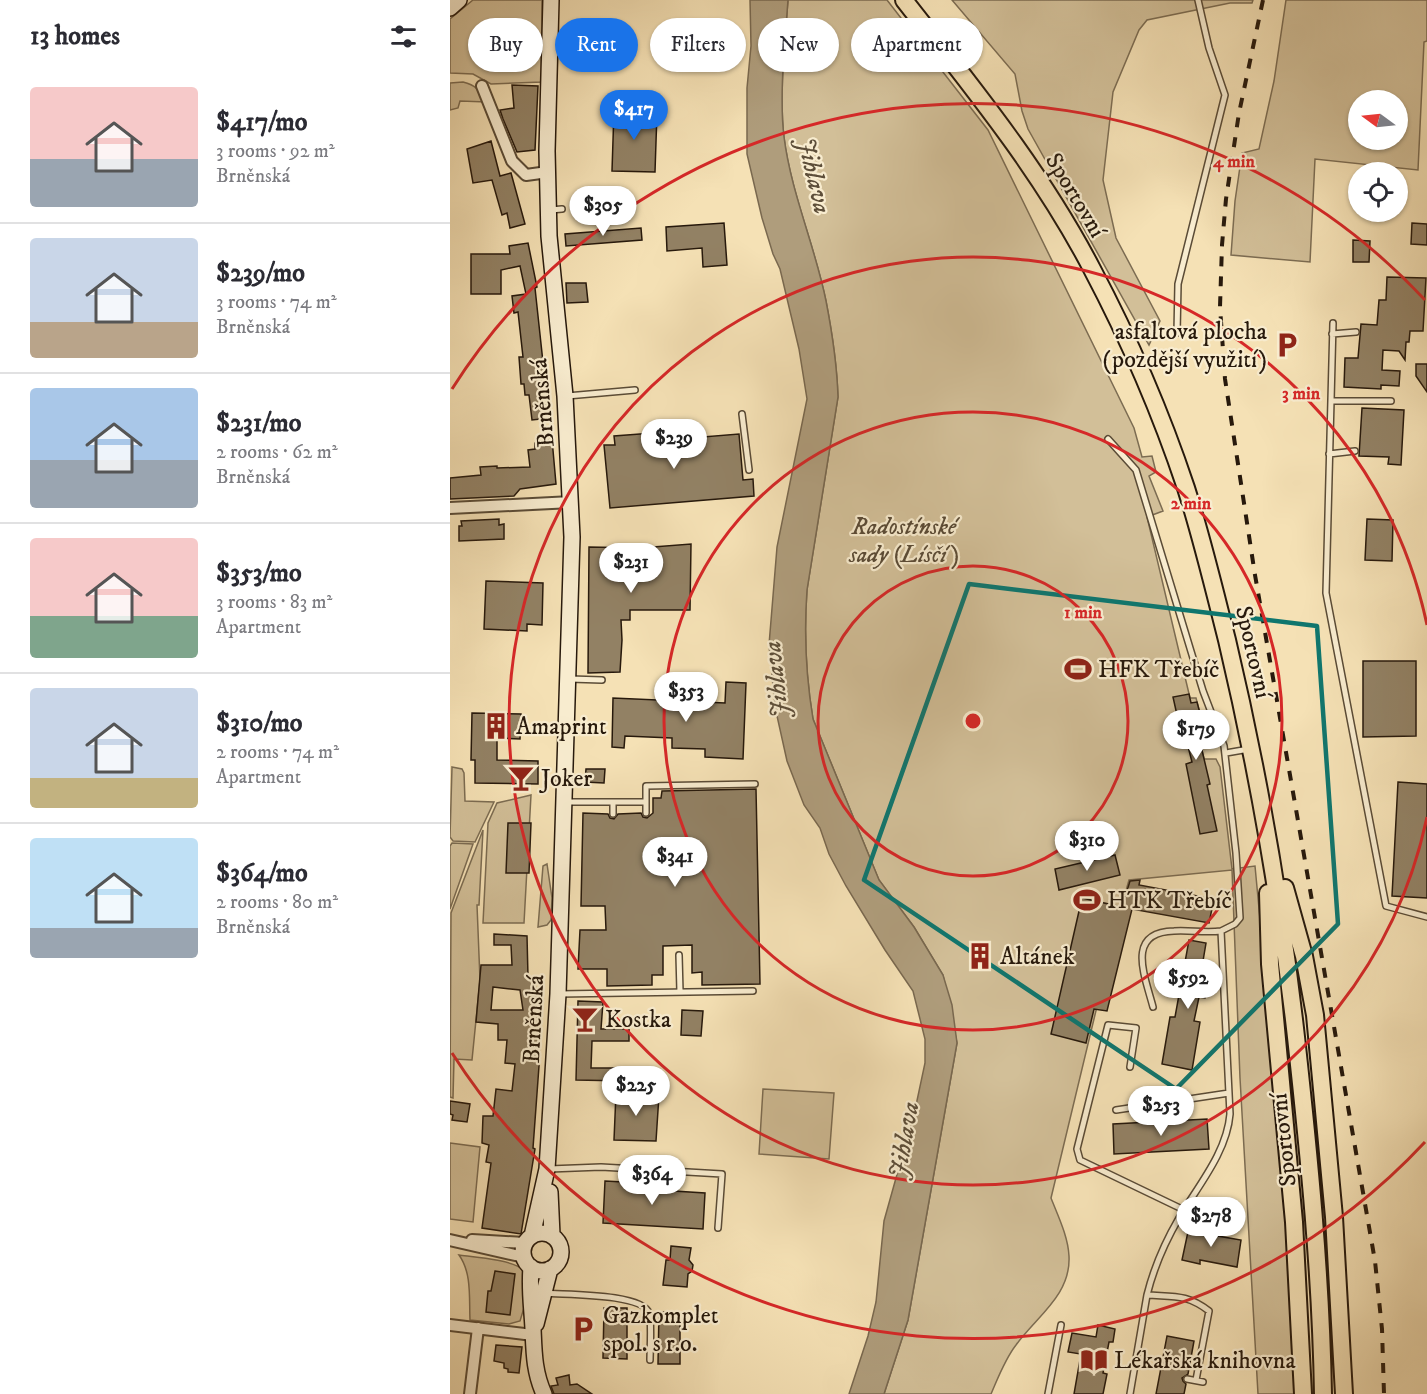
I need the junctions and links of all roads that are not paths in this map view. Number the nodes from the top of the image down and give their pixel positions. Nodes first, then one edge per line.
1 (459, 0) edge
2 (551, 0) edge
3 (904, 0) edge
4 (1198, 0) edge
5 (450, 8) edge
6 (482, 86) dead end
7 (548, 172) junction
8 (1333, 323) dead end
9 (1356, 332) dead end
10 (1177, 333) dead end
11 (1332, 334) junction
12 (635, 390) dead end
13 (566, 396) junction
14 (1331, 401) junction
15 (1391, 401) dead end
16 (742, 414) dead end
17 (1108, 440) dead end
18 (1355, 451) dead end
19 (1329, 454) junction
20 (749, 470) dead end
21 (572, 502) junction
22 (450, 508) edge
23 (569, 679) junction
24 (602, 680) dead end
25 (1251, 748) junction
26 (1226, 753) junction
27 (754, 784) dead end
28 (565, 802) junction
29 (613, 802) junction
30 (646, 802) junction
31 (646, 813) dead end
32 (613, 814) dead end
33 (1266, 820) junction
34 (1427, 917) edge
35 (1221, 931) junction
36 (680, 955) dead end
37 (753, 991) dead end
38 (680, 992) junction
39 (558, 994) junction
40 (1153, 1007) dead end
41 (1130, 1067) dead end
42 (1229, 1094) junction
43 (1116, 1110) dead end
44 (548, 1169) junction
45 (1184, 1210) junction
46 (718, 1228) dead end
47 (552, 1235) junction
48 (450, 1240) edge
49 (528, 1251) junction
50 (550, 1269) junction
51 (543, 1293) junction
52 (1147, 1295) junction
53 (450, 1325) edge
54 (1061, 1325) dead end
55 (478, 1328) junction
56 (533, 1332) junction
57 (650, 1360) dead end
58 (1187, 1379) dead end
59 (1196, 1380) junction
60 (1203, 1382) dead end
61 (470, 1394) edge
62 (544, 1394) edge
63 (1048, 1394) edge
64 (1130, 1394) edge
65 (1303, 1394) edge
66 (1323, 1394) edge
67 (1344, 1394) edge

1 - 5 street
2 - 7 street, Brněnská
3 - 25 main road, Sportovní
4 - 10 lane
6 - 7 street
7 - 13 street, Brněnská
8 - 11 lane
9 - 11 lane
11 - 14 lane
12 - 13 lane
13 - 21 street, Brněnská
14 - 15 lane
14 - 19 lane
16 - 20 lane
17 - 26 lane
18 - 19 lane
19 - 34 lane
21 - 22 street
21 - 23 street, Brněnská
23 - 24 lane
23 - 28 street, Brněnská
25 - 26 lane
25 - 33 main road, Sportovní
26 - 35 lane
27 - 30 lane
28 - 29 lane
28 - 39 street, Brněnská
29 - 30 lane
29 - 32 lane
30 - 31 lane
33 - 65 main road
33 - 66 main road, Sportovní
33 - 67 main road
35 - 40 lane
35 - 42 lane
36 - 38 lane
37 - 38 lane
38 - 39 lane
39 - 44 street, Brněnská
41 - 45 lane
42 - 43 lane
42 - 45 lane
44 - 46 lane
44 - 47 street
44 - 49 street, Brněnská
45 - 52 lane
47 - 49 street
47 - 50 street
48 - 49 street
49 - 50 street
49 - 56 street, Brněnská
50 - 51 street
51 - 56 street
51 - 57 lane
52 - 59 lane
52 - 64 lane
53 - 55 street
54 - 63 lane
55 - 56 street
55 - 61 street
56 - 62 street, Brněnská
58 - 59 lane
59 - 60 lane

